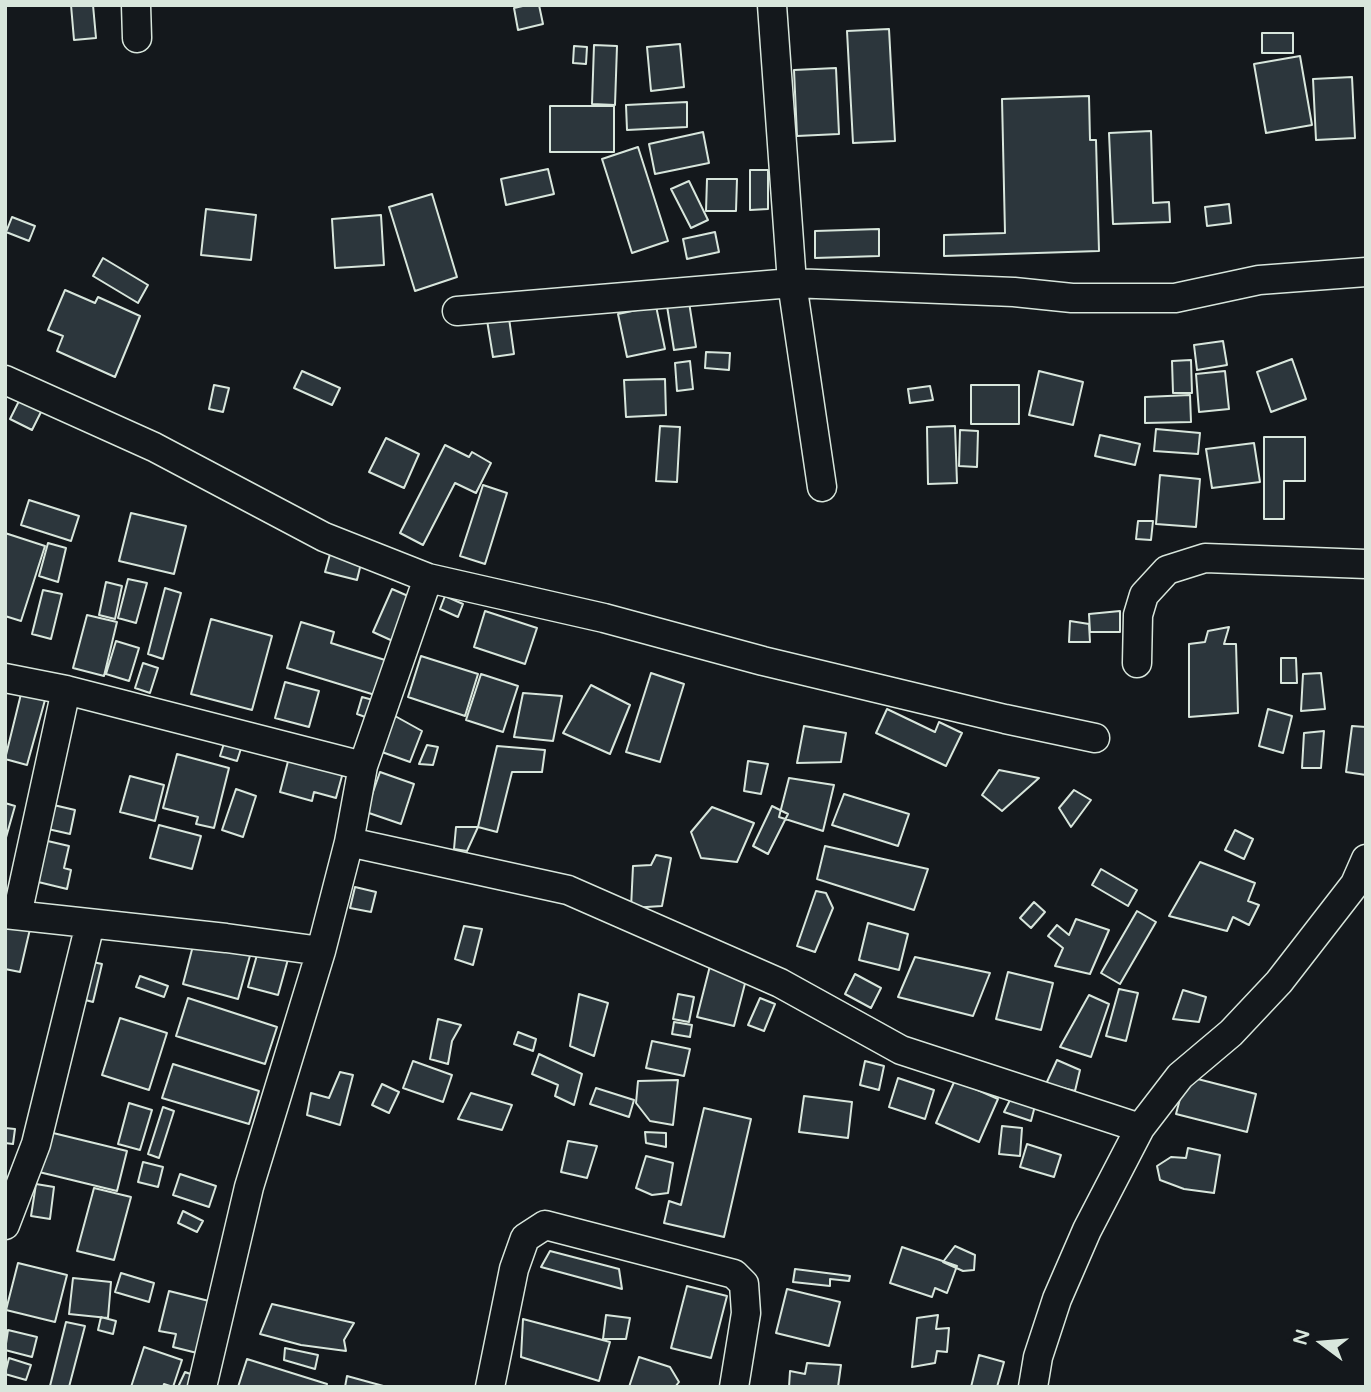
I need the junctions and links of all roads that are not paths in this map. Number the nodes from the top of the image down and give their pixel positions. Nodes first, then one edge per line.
1 (136, 5) edge
2 (772, 5) edge
3 (136, 38) dead end
4 (1366, 272) edge
5 (792, 283) junction
6 (457, 311) dead end
7 (5, 380) edge
8 (822, 487) dead end
9 (1366, 564) edge
10 (428, 578) junction
11 (1136, 663) dead end
12 (5, 678) edge
13 (66, 690) junction
14 (1096, 738) dead end
15 (363, 766) junction
16 (349, 842) junction
17 (1366, 859) edge
18 (11, 915) edge
19 (90, 924) junction
20 (321, 951) junction
21 (1140, 1128) junction
22 (5, 1225) edge
23 (202, 1387) edge
24 (490, 1387) edge
25 (734, 1387) edge
26 (1033, 1387) edge

1 - 3 street
2 - 5 street
4 - 5 street
5 - 6 street
5 - 8 street
7 - 10 street
9 - 11 street
10 - 14 street
10 - 15 street
12 - 13 street
13 - 15 street
13 - 18 street
15 - 16 street
16 - 20 street
16 - 21 street
17 - 21 street
18 - 19 street
19 - 20 street
19 - 22 street
20 - 23 street
21 - 26 street
24 - 25 street

